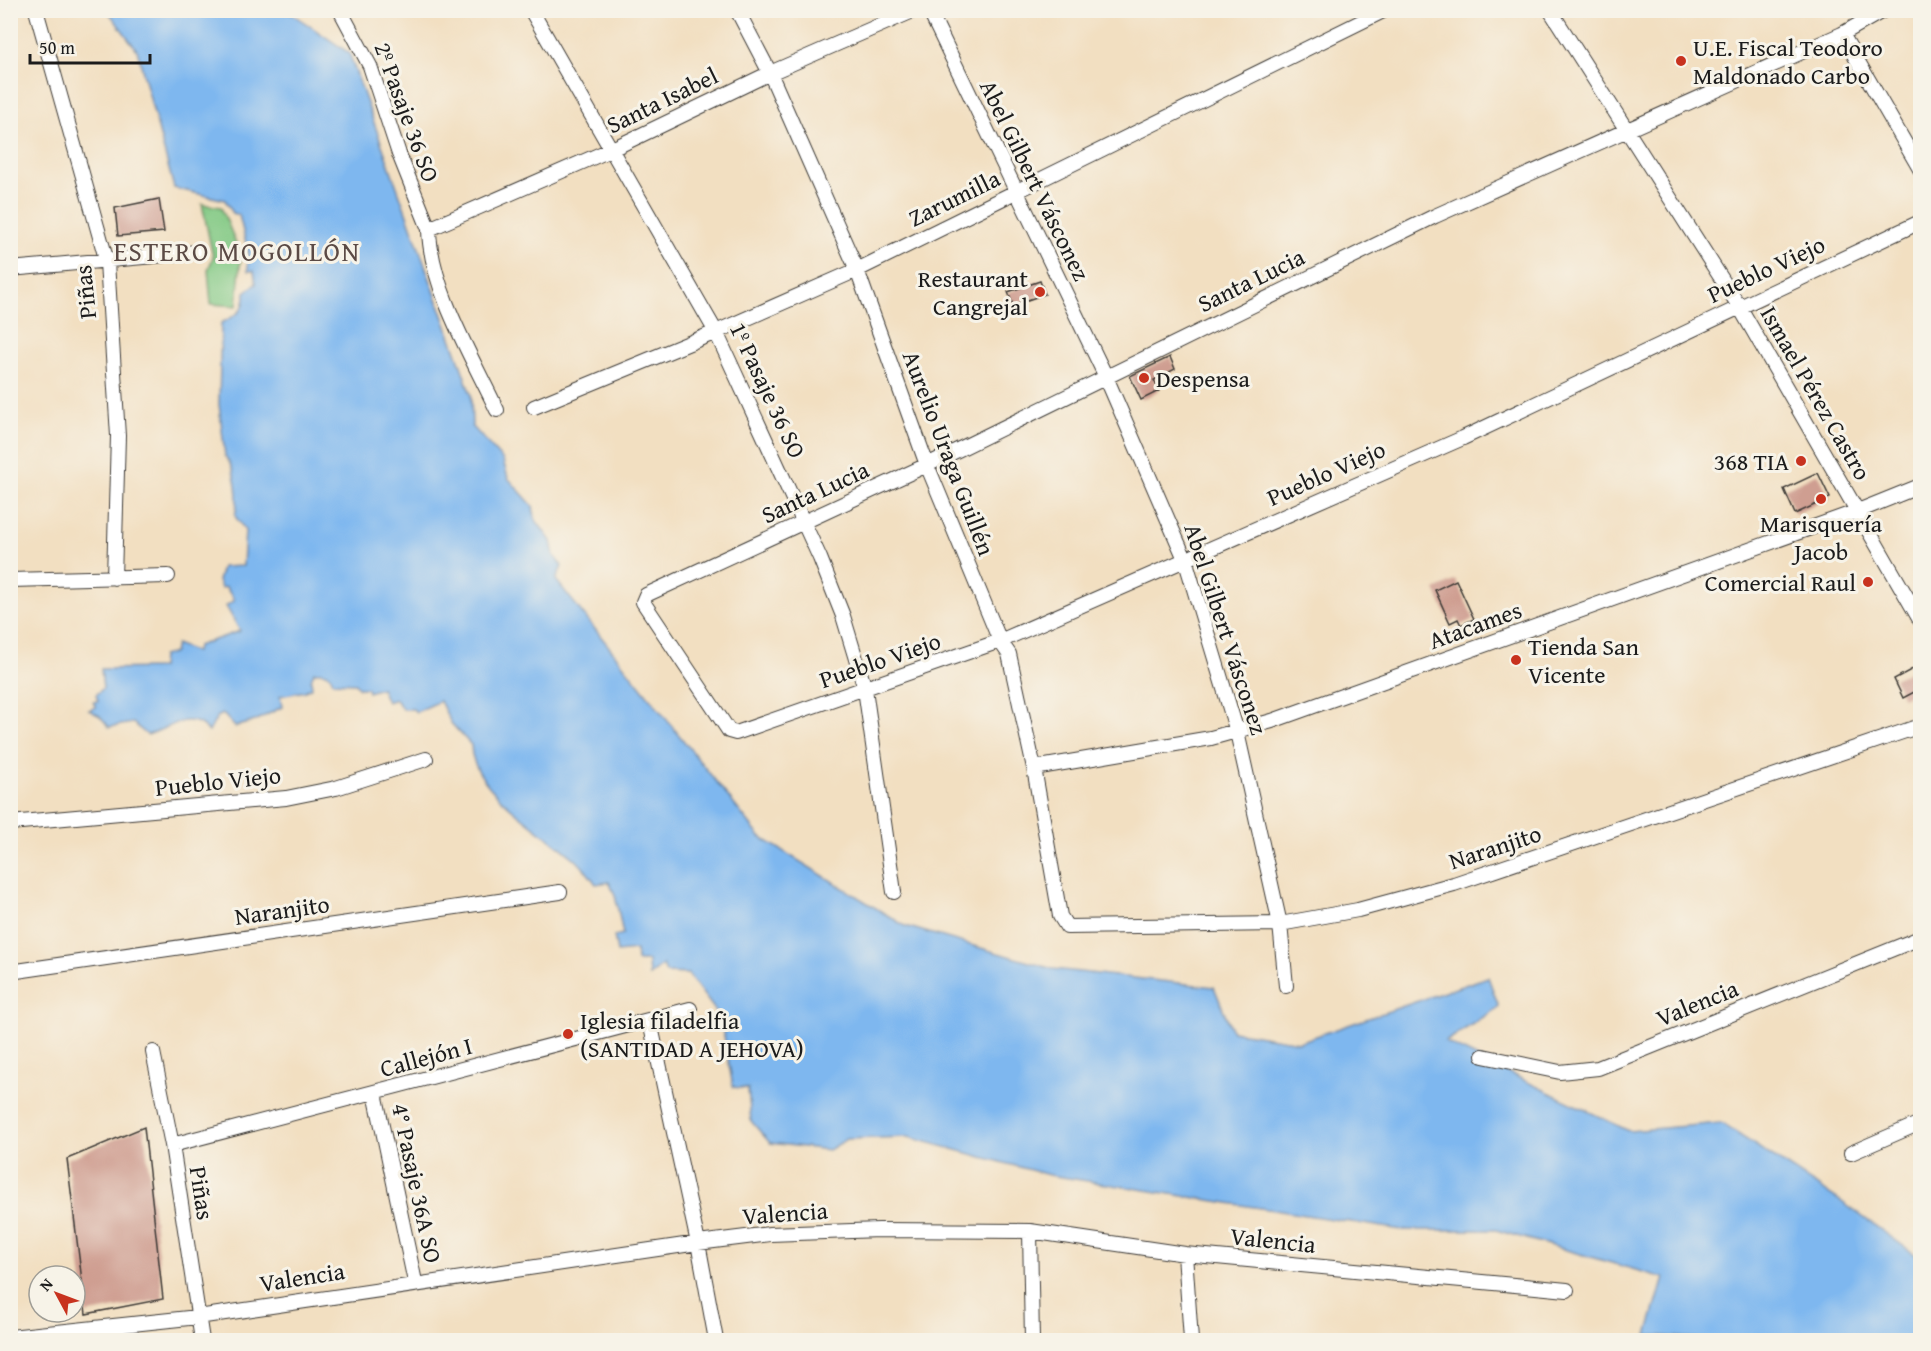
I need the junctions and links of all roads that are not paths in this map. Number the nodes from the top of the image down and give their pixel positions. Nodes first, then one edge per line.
1 (36, 10) edge
2 (340, 10) edge
3 (531, 10) edge
4 (737, 10) edge
5 (915, 10) edge
6 (929, 10) edge
7 (1385, 10) edge
8 (1550, 10) edge
9 (1884, 10) edge
10 (1842, 34) junction
11 (770, 73) junction
12 (1627, 131) junction
13 (610, 150) junction
14 (1920, 169) edge
15 (1016, 193) junction
16 (1920, 222) edge
17 (429, 230) junction
18 (199, 252) dead end
19 (107, 262) junction
20 (10, 269) edge
21 (857, 270) junction
22 (1739, 306) junction
23 (716, 332) junction
24 (1106, 377) junction
25 (534, 407) dead end
26 (497, 410) dead end
27 (927, 465) junction
28 (1920, 486) edge
29 (1858, 511) junction
30 (805, 521) junction
31 (1185, 559) junction
32 (168, 576) dead end
33 (114, 578) junction
34 (10, 580) edge
35 (1920, 620) edge
36 (1000, 641) junction
37 (865, 689) junction
38 (1920, 726) edge
39 (1237, 732) junction
40 (736, 734) joint
41 (426, 759) dead end
42 (1034, 768) junction
43 (10, 823) edge
44 (560, 892) dead end
45 (894, 892) dead end
46 (1280, 924) junction
47 (1067, 927) joint
48 (1920, 938) edge
49 (10, 972) edge
50 (1286, 987) dead end
51 (690, 1009) dead end
52 (650, 1022) junction
53 (153, 1052) dead end
54 (1483, 1056) dead end
55 (375, 1093) junction
56 (1920, 1123) edge
57 (172, 1145) junction
58 (1851, 1153) dead end
59 (1030, 1231) junction
60 (698, 1243) junction
61 (1185, 1254) junction
62 (415, 1282) junction
63 (1567, 1290) dead end
64 (198, 1317) junction
65 (10, 1337) edge
66 (202, 1341) edge
67 (716, 1341) edge
68 (1032, 1341) edge
69 (1191, 1341) edge

1 - 19 street, Piñas
2 - 17 street, 2º Pasaje 36 SO
3 - 13 street, 1º Pasaje 36 SO
4 - 11 street, Aurelio Uraga Guillén
5 - 11 street, Santa Isabel
6 - 15 street, Abel Gilbert Vásconez
7 - 15 street, Zarumilla
8 - 12 street, Ismael Pérez Castro
9 - 10 street, Santa Lucia
10 - 12 street, Santa Lucia
10 - 14 street
11 - 13 street, Santa Isabel
11 - 21 street, Aurelio Uraga Guillén
12 - 22 street, Ismael Pérez Castro
12 - 24 street, Santa Lucia
13 - 17 street, Santa Isabel
13 - 23 street, 1º Pasaje 36 SO
15 - 21 street, Zarumilla
15 - 24 street, Abel Gilbert Vásconez
16 - 22 street, Pueblo Viejo
17 - 26 street, 2º Pasaje 36 SO
18 - 19 street
19 - 20 street
19 - 33 street, Piñas
21 - 23 street, Zarumilla
21 - 27 street, Aurelio Uraga Guillén
22 - 29 street, Ismael Pérez Castro
22 - 31 street, Pueblo Viejo
23 - 25 street, Zarumilla
23 - 30 street, 1º Pasaje 36 SO
24 - 27 street, Santa Lucia
24 - 31 street, Abel Gilbert Vásconez
27 - 30 street, Santa Lucia
27 - 36 street, Aurelio Uraga Guillén
28 - 29 street, Atacames
29 - 35 street, Ismael Pérez Castro
29 - 39 street, Atacames
30 - 37 street, 1º Pasaje 36 SO
30 - 40 street, Santa Lucia
31 - 36 street, Pueblo Viejo
31 - 39 street, Abel Gilbert Vásconez
32 - 33 street
33 - 34 street
36 - 37 street, Pueblo Viejo
36 - 42 street, Aurelio Uraga Guillén
37 - 40 street, Pueblo Viejo
37 - 45 street, 1º Pasaje 36 SO
38 - 46 street, Naranjito
39 - 42 street, Atacames
39 - 46 street, Abel Gilbert Vásconez
41 - 43 street, Pueblo Viejo
42 - 47 street, Aurelio Uraga Guillén
44 - 49 street, Naranjito
46 - 47 street, Naranjito
46 - 50 street, Abel Gilbert Vásconez
48 - 54 street, Valencia
51 - 52 street, Callejón I
52 - 55 street, Callejón I
52 - 60 street
53 - 57 street, Piñas
55 - 57 street, Callejón I
55 - 62 street, 4° Pasaje 36A SO
56 - 58 street
57 - 64 street, Piñas
59 - 60 street, Valencia
59 - 61 street, Valencia
59 - 68 street
60 - 62 street, Valencia
60 - 67 street
61 - 63 street, Valencia
61 - 69 street
62 - 64 street, Valencia
64 - 65 street, Valencia
64 - 66 street, Piñas

